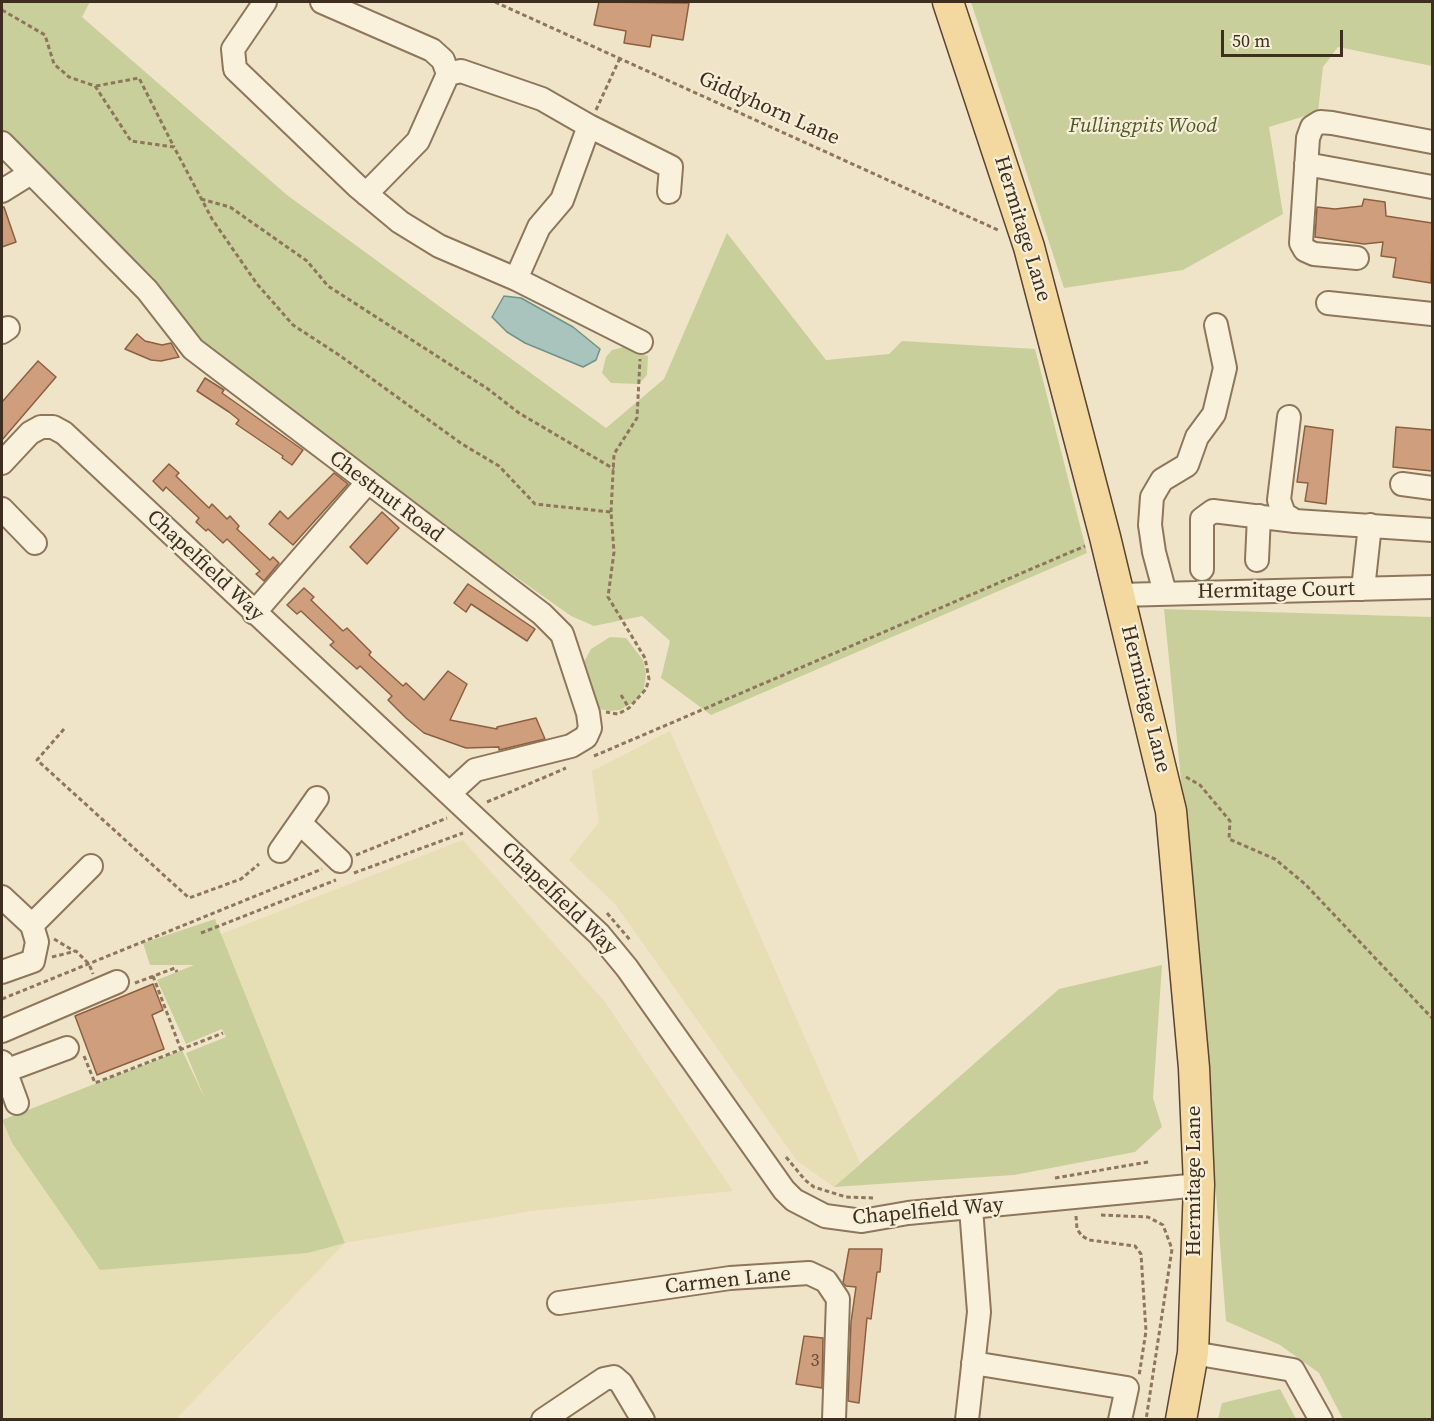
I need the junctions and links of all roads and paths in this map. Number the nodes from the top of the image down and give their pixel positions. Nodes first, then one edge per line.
1 (265, 2) edge
2 (322, 2) edge
3 (495, 2) edge
4 (948, 2) edge
5 (2, 10) edge
6 (620, 58) junction
7 (448, 74) junction
8 (95, 86) junction
9 (590, 126) junction
10 (1432, 142) edge
11 (2, 143) edge
12 (174, 147) junction
13 (1306, 164) junction
14 (31, 173) junction
15 (1432, 187) edge
16 (2, 191) edge
17 (669, 192) dead end
18 (366, 194) junction
19 (201, 199) junction
20 (999, 231) dead end
21 (1358, 258) dead end
22 (516, 279) junction
23 (1328, 303) dead end
24 (1432, 314) edge
25 (1216, 325) dead end
26 (641, 342) joint
27 (1289, 417) dead end
28 (2, 463) edge
29 (614, 469) junction
30 (367, 483) junction
31 (1402, 484) dead end
32 (1432, 488) edge
33 (2, 509) edge
34 (611, 512) junction
35 (1259, 516) junction
36 (1295, 521) junction
37 (1370, 525) junction
38 (1432, 530) edge
39 (35, 543) dead end
40 (1257, 560) dead end
41 (1202, 569) dead end
42 (1432, 587) edge
43 (1363, 589) junction
44 (1165, 593) junction
45 (1119, 595) junction
46 (254, 613) junction
47 (621, 695) dead end
48 (629, 708) junction
49 (588, 713) junction
50 (64, 729) dead end
51 (1162, 772) junction
52 (317, 798) dead end
53 (447, 802) junction
54 (483, 804) dead end
55 (492, 811) dead end
56 (451, 816) dead end
57 (300, 823) junction
58 (459, 824) dead end
59 (280, 851) dead end
60 (340, 861) dead end
61 (259, 864) dead end
62 (91, 866) dead end
63 (2, 897) edge
64 (602, 908) dead end
65 (32, 925) junction
66 (201, 933) dead end
67 (632, 942) dead end
68 (33, 961) junction
69 (89, 964) dead end
70 (2, 972) edge
71 (177, 972) dead end
72 (153, 976) junction
73 (117, 982) joint
74 (1432, 1018) edge
75 (2, 1031) edge
76 (223, 1033) dead end
77 (74, 1049) joint
78 (182, 1050) junction
79 (3, 1067) edge
80 (17, 1103) dead end
81 (785, 1156) dead end
82 (1148, 1162) dead end
83 (1050, 1180) dead end
84 (1199, 1185) junction
85 (874, 1198) dead end
86 (971, 1208) junction
87 (1086, 1214) dead end
88 (1096, 1215) dead end
89 (559, 1303) dead end
90 (1193, 1353) junction
91 (973, 1363) junction
92 (1127, 1388) junction
93 (543, 1419) edge
94 (643, 1419) edge
95 (834, 1419) edge
96 (967, 1419) edge
97 (1120, 1419) edge
98 (1146, 1419) edge
99 (1181, 1419) edge
100 (1320, 1419) edge

1 - 18 street
2 - 7 street
3 - 6 path, Giddyhorn Lane
4 - 45 main road, Hermitage Lane
5 - 8 path
6 - 9 path
6 - 20 path, Giddyhorn Lane
7 - 9 street
7 - 18 street
8 - 12 path
8 - 12 path
9 - 17 street
9 - 22 street
10 - 13 street
11 - 14 street, Chestnut Road
12 - 19 path
13 - 15 street
13 - 21 street
14 - 16 street
14 - 30 street, Chestnut Road
18 - 22 street
19 - 29 path
19 - 34 path
22 - 26 street
23 - 24 street
25 - 44 street
26 - 29 path
27 - 36 street
28 - 46 street, Chapelfield Way
29 - 34 path
30 - 46 street
30 - 49 street, Chestnut Road
31 - 32 street
33 - 39 street
34 - 48 path
35 - 36 street
35 - 40 street
35 - 41 street
36 - 37 street
37 - 38 street
37 - 43 street
42 - 43 street, Hermitage Court
43 - 44 street, Hermitage Court
44 - 45 street, Hermitage Court
45 - 51 main road, Hermitage Lane
46 - 53 street, Chapelfield Way
47 - 48 path
48 - 49 path
49 - 53 street
50 - 61 path
51 - 74 path
51 - 84 main road, Hermitage Lane
52 - 57 street
53 - 56 path
53 - 86 street, Chapelfield Way
54 - 55 path
57 - 59 street
57 - 60 street
58 - 66 path
62 - 65 street
63 - 65 street
64 - 67 path
65 - 68 street
68 - 69 path
68 - 70 street
71 - 72 path
72 - 73 path
72 - 78 path
73 - 75 street
76 - 78 path
77 - 78 path
77 - 79 street
79 - 80 street
81 - 85 path
82 - 83 path
84 - 86 street, Chapelfield Way
84 - 90 main road, Hermitage Lane
86 - 91 street
87 - 92 path
88 - 98 path
89 - 95 street, Carmen Lane
90 - 99 main road, Hermitage Lane
90 - 100 street
91 - 92 street
91 - 96 street
92 - 97 street
93 - 94 street

